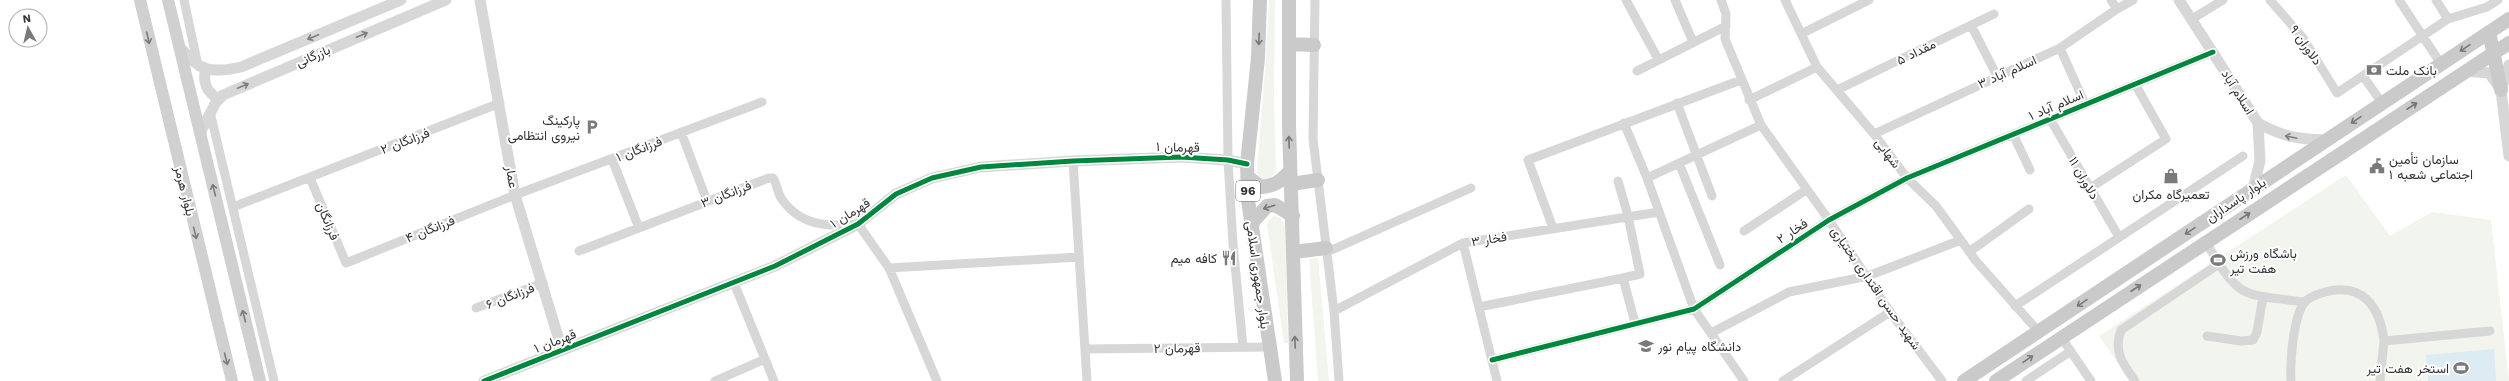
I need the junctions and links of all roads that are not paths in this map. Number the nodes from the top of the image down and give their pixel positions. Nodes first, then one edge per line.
1 (140, 0) edge
2 (168, 0) edge
3 (184, 0) edge
4 (401, 0) edge
5 (446, 0) edge
6 (480, 0) edge
7 (1226, 0) edge
8 (1260, 0) edge
9 (1289, 0) edge
10 (1315, 0) edge
11 (1626, 0) edge
12 (1675, 0) edge
13 (1721, 0) edge
14 (1785, 0) edge
15 (1867, 0) edge
16 (2111, 0) edge
17 (2133, 0) edge
18 (2180, 0) edge
19 (2223, 0) edge
20 (2270, 0) edge
21 (2399, 0) edge
22 (2436, 0) edge
23 (2498, 0) edge
24 (2117, 9) junction
25 (1994, 14) dead end
26 (2192, 19) junction
27 (2448, 19) junction
28 (2509, 19) edge
29 (1971, 25) junction
30 (1726, 26) junction
31 (2489, 32) junction
32 (1801, 34) junction
33 (2423, 37) junction
34 (1693, 42) junction
35 (2509, 43) edge
36 (178, 44) junction
37 (1289, 44) junction
38 (1314, 45) junction
39 (2060, 48) junction
40 (2213, 52) junction
41 (2494, 53) junction
42 (1658, 59) junction
43 (2441, 64) junction
44 (2509, 65) edge
45 (1817, 67) junction
46 (202, 68) junction
47 (1637, 70) dead end
48 (2466, 72) junction
49 (1998, 76) junction
50 (2363, 76) junction
51 (1741, 80) junction
52 (2135, 84) junction
53 (1837, 90) junction
54 (2501, 90) junction
55 (219, 99) junction
56 (1749, 100) junction
57 (762, 102) dead end
58 (500, 103) junction
59 (1677, 103) junction
60 (2382, 103) junction
61 (2085, 104) junction
62 (210, 112) junction
63 (2507, 117) edge
64 (2050, 119) junction
65 (1624, 123) junction
66 (2258, 123) junction
67 (1761, 125) junction
68 (681, 132) junction
69 (200, 133) junction
70 (1874, 134) junction
71 (2013, 134) junction
72 (2326, 140) junction
73 (1697, 155) junction
74 (2242, 156) dead end
75 (2509, 156) edge
76 (612, 159) junction
77 (1228, 160) junction
78 (1073, 161) junction
79 (1678, 163) junction
80 (2030, 170) dead end
81 (1247, 171) junction
82 (310, 178) junction
83 (1290, 178) junction
84 (1647, 178) junction
85 (1907, 178) junction
86 (1318, 180) junction
87 (1618, 181) dead end
88 (1471, 188) dead end
89 (2090, 188) junction
90 (2253, 189) junction
91 (1806, 190) junction
92 (515, 195) junction
93 (1712, 196) dead end
94 (707, 201) junction
95 (233, 207) junction
96 (2028, 209) dead end
97 (1659, 212) junction
98 (1293, 216) junction
99 (1628, 216) junction
100 (1829, 220) junction
101 (858, 224) junction
102 (1250, 225) junction
103 (639, 228) junction
104 (1553, 228) junction
105 (1744, 231) dead end
106 (2119, 237) junction
107 (1960, 240) junction
108 (2206, 242) junction
109 (1463, 243) junction
110 (1327, 250) junction
111 (579, 251) dead end
112 (1294, 252) junction
113 (1969, 252) junction
114 (1079, 257) junction
115 (346, 263) joint
116 (2219, 264) junction
117 (1720, 265) dead end
118 (889, 268) junction
119 (1868, 276) junction
120 (1623, 278) junction
121 (543, 283) junction
122 (734, 283) junction
123 (2263, 297) junction
124 (2304, 302) junction
125 (1479, 306) junction
126 (2015, 306) junction
127 (476, 308) dead end
128 (1694, 309) junction
129 (1334, 311) junction
130 (1890, 312) junction
131 (1635, 323) junction
132 (2038, 331) junction
133 (2490, 331) dead end
134 (1711, 333) junction
135 (2207, 336) dead end
136 (2062, 337) junction
137 (2384, 341) junction
138 (1269, 346) junction
139 (1243, 347) junction
140 (1085, 349) junction
141 (562, 350) junction
142 (2071, 351) junction
143 (765, 360) junction
144 (1492, 360) junction
145 (232, 381) edge
146 (260, 381) edge
147 (274, 381) edge
148 (484, 381) edge
149 (715, 381) edge
150 (774, 381) edge
151 (937, 381) edge
152 (1086, 381) edge
153 (1275, 381) edge
154 (1297, 381) edge
155 (1339, 381) edge
156 (1497, 381) edge
157 (1744, 381) edge
158 (1783, 381) edge
159 (1942, 381) edge
160 (1964, 381) edge
161 (1996, 381) edge
162 (2026, 381) edge
163 (2091, 381) edge
164 (2135, 381) edge
165 (2291, 381) edge
166 (2380, 381) edge

1 -> 145 main road, بلوار هرمز
2 - 36 main road
3 - 46 street
4 -> 46 street, بازرگانی
55 -> 5 street, بازرگانی
6 - 58 street, عمار
7 - 77 street
8 -> 81 main road, بلوار جمهوری اسلامی / 96
9 - 37 main road
10 - 38 street
11 - 42 street
12 - 34 street
13 - 30 street, شهید حسن اقتداری بختیاری
14 - 32 street, شهابی
15 - 32 street
16 - 24 street
17 - 24 street, اسلام آباد ۳
18 - 26 street, اسلام آباد
19 - 26 street
20 - 50 street, دلاوران ۹
21 - 33 street
22 - 27 street
23 - 27 street
24 - 39 street, اسلام آباد ۳
25 - 29 street, مقداد ۵
26 - 40 street, اسلام آباد
27 - 33 street
28 - 31 main road, بلوار پاسداران
29 - 49 street
29 - 53 street, مقداد ۵
30 - 34 street
30 - 51 street, شهید حسن اقتداری بختیاری
31 - 41 main road
31 -> 43 main road, بلوار پاسداران
32 - 45 street, شهابی
33 - 43 street
33 - 50 street
34 - 42 street
35 - 41 main road, بلوار پاسداران
36 - 46 street
36 - 69 main road
37 - 38 main road
83 -> 37 main road
38 - 86 street
39 - 49 street, اسلام آباد ۳
39 - 61 street
40 - 52 street, اسلام آباد ۱
40 - 66 street, اسلام آباد
41 - 48 main road, بلوار پاسداران
41 - 54 main road
42 - 47 street
43 - 60 main road, بلوار پاسداران
44 - 54 street
45 - 53 street, شهابی
45 - 56 street
46 - 55 street
48 - 54 street
108 -> 48 main road, بلوار پاسداران
49 - 70 street, اسلام آباد ۳
50 - 60 street
51 - 56 street, شهید حسن اقتداری بختیاری
51 - 59 street
52 - 61 street, اسلام آباد ۱
52 - 89 street
53 - 70 street, شهابی
54 - 63 street
55 - 62 street, بازرگانی
56 - 67 street, شهید حسن اقتداری بختیاری
57 - 68 street, فرزانگان ۱
58 - 82 street, فرزانگان ۲
58 - 92 street, عمار
59 - 65 street
59 - 73 street
60 -> 72 main road, بلوار پاسداران
61 - 64 street, اسلام آباد ۱
62 - 69 street, بازرگانی
62 - 95 street
63 - 75 street
64 - 71 street, اسلام آباد ۱
64 - 89 street, دلاوران ۱۱
65 - 84 street
65 - 104 street
72 -> 66 street, اسلام آباد
66 - 90 street
67 - 73 street
67 - 91 street, شهید حسن اقتداری بختیاری
68 - 76 street, فرزانگان ۱
68 - 94 street
146 -> 69 main road
70 - 85 street, شهابی
71 - 80 street
71 - 85 street, اسلام آباد ۱
72 - 90 main road, بلوار پاسداران
73 - 79 street
73 - 93 street
74 - 106 street
76 - 92 street, فرزانگان ۱
76 - 103 street
77 - 78 street, قهرمان ۱
77 - 81 street, قهرمان ۱
77 - 139 street
78 - 101 street, قهرمان ۱
78 - 114 street
79 - 84 street
79 - 117 street
81 - 83 main road
81 - 102 main road, بلوار جمهوری اسلامی / 96
82 - 95 street, فرزانگان ۲
82 - 115 street, فرزانگان
83 - 86 main road
83 - 98 main road
84 - 97 street
85 - 100 street, فخار ۲
85 - 107 street, شهابی
86 - 110 street
87 - 99 street
88 - 110 street
89 - 106 street, دلاوران ۱۱
90 -> 132 main road, بلوار پاسداران
91 - 100 street, شهید حسن اقتداری بختیاری
91 - 105 street
92 - 115 street, فرزانگان ۴
92 - 121 street, عمار
94 - 101 street, فرزانگان ۳
94 - 103 street, فرزانگان ۳
95 - 147 street
96 - 113 street
97 - 99 street, فخار ۳
97 - 128 street
98 -> 102 main road
98 - 112 main road
99 - 104 street, فخار ۳
99 - 120 street
100 - 119 street, شهید حسن اقتداری بختیاری
100 - 128 street, فخار ۲
101 - 118 street
101 - 122 street, قهرمان ۱
102 - 138 main road, بلوار جمهوری اسلامی / 96
103 - 111 street, فرزانگان ۳
104 - 109 street, فخار ۳
106 - 126 street
107 - 113 street, شهابی
107 - 119 street
108 - 116 street
136 -> 108 main road, بلوار پاسداران
109 - 125 street
109 - 129 street, فخار ۳
110 - 112 main road
110 - 129 street
154 -> 112 main road
113 - 126 street, شهابی
114 - 118 street
114 - 140 street
116 - 123 street
116 - 164 street
118 - 151 street
119 - 130 street, شهید حسن اقتداری بختیاری
119 - 134 street
120 - 125 street
120 - 131 street
121 - 127 street, فرزانگان ۶
121 - 141 street, عمار
122 - 141 street, قهرمان ۱
122 - 143 street
123 - 124 street
123 - 135 street
124 - 137 street
124 - 165 street
125 - 144 street
126 - 132 street, شهابی
128 - 131 street
128 - 134 street
129 - 155 street
130 - 158 street
130 - 159 street, شهید حسن اقتداری بختیاری
131 - 144 street
132 - 160 main road, بلوار پاسداران
133 - 137 street
134 - 157 street
136 - 142 street
161 -> 136 main road, بلوار پاسداران
137 - 166 street
138 - 139 street, قهرمان ۲
138 - 153 main road, بلوار جمهوری اسلامی / 96
139 - 140 street, قهرمان ۲
140 - 152 street
141 - 148 street, قهرمان ۱
142 - 162 street
142 - 163 street
143 - 149 street
143 - 150 street
144 - 156 street

